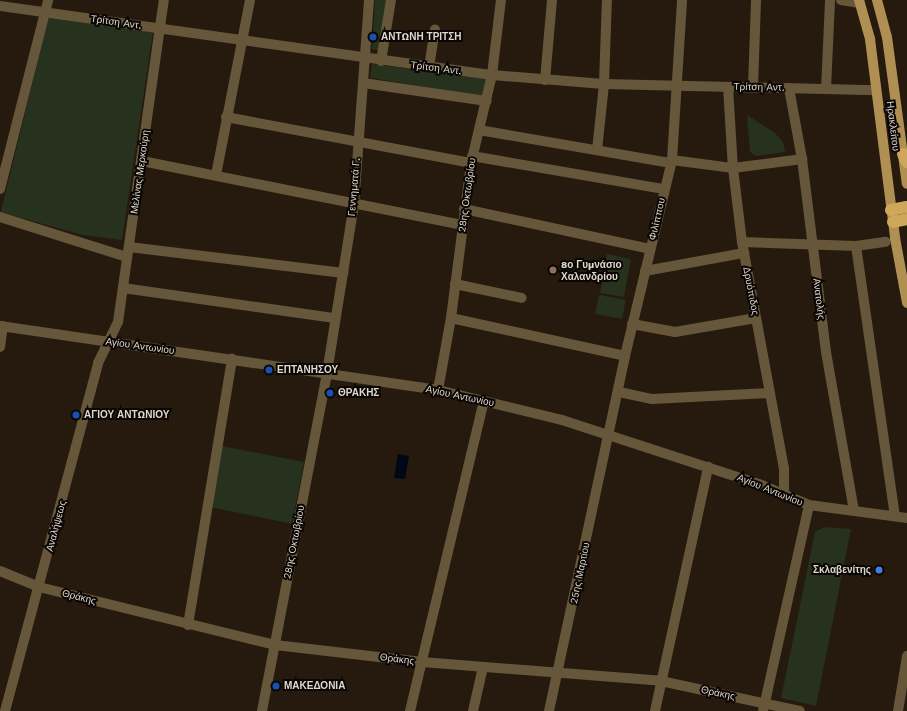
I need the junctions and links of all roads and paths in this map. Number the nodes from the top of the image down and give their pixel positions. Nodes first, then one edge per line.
1 (48, 0) edge
2 (164, 0) edge
3 (250, 0) edge
4 (369, 0) edge
5 (391, 0) edge
6 (501, 0) edge
7 (552, 0) edge
8 (607, 0) edge
9 (682, 0) edge
10 (756, 0) edge
11 (830, 0) edge
12 (841, 0) edge
13 (877, 0) edge
14 (883, 0) edge
15 (860, 1) edge
16 (0, 6) edge
17 (46, 11) junction
18 (160, 28) junction
19 (435, 29) dead end
20 (243, 39) junction
21 (365, 58) junction
22 (381, 61) junction
23 (429, 67) junction
24 (492, 75) junction
25 (545, 80) junction
26 (363, 83) junction
27 (604, 84) junction
28 (679, 85) junction
29 (728, 87) junction
30 (753, 87) junction
31 (789, 88) junction
32 (826, 89) junction
33 (876, 90) junction
34 (487, 101) junction
35 (226, 117) junction
36 (479, 130) junction
37 (358, 142) junction
38 (597, 150) junction
39 (905, 158) edge
40 (471, 159) junction
41 (802, 159) junction
42 (142, 161) junction
43 (672, 162) junction
44 (733, 168) junction
45 (216, 175) junction
46 (907, 184) edge
47 (0, 189) edge
48 (664, 190) junction
49 (354, 205) junction
50 (907, 207) edge
51 (464, 210) junction
52 (0, 216) edge
53 (892, 216) junction
54 (907, 219) edge
55 (462, 224) junction
56 (742, 242) junction
57 (886, 242) dead end
58 (812, 244) junction
59 (856, 246) junction
60 (650, 249) junction
61 (128, 252) junction
62 (744, 253) junction
63 (645, 271) junction
64 (343, 273) junction
65 (455, 284) junction
66 (123, 288) junction
67 (522, 298) dead end
68 (907, 303) edge
69 (335, 318) junction
70 (451, 318) junction
71 (756, 318) junction
72 (632, 324) junction
73 (1, 326) edge
74 (109, 341) junction
75 (0, 347) edge
76 (625, 356) junction
77 (232, 359) junction
78 (326, 373) junction
79 (438, 390) junction
80 (619, 392) junction
81 (770, 392) junction
82 (484, 400) junction
83 (610, 435) junction
84 (708, 467) junction
85 (784, 494) junction
86 (809, 505) junction
87 (854, 510) junction
88 (895, 515) junction
89 (907, 518) edge
90 (0, 571) edge
91 (39, 586) junction
92 (188, 624) junction
93 (275, 645) junction
94 (907, 656) edge
95 (422, 662) junction
96 (483, 667) junction
97 (557, 674) junction
98 (661, 681) junction
99 (764, 707) edge
100 (5, 711) edge
101 (262, 711) edge
102 (410, 711) edge
103 (473, 711) edge
104 (549, 711) edge
105 (655, 711) edge
106 (800, 711) edge
107 (898, 711) edge

1 - 17 street
2 - 18 street, Μελίνας Μερκούρη
3 - 20 street
4 - 21 street, Γεννηματά Γ.
5 - 22 street
6 - 24 street, 28ης Οκτωβρίου
7 - 25 street
8 - 27 street
9 - 28 street, Φιλίππου
10 - 30 street
11 - 32 street
12 - 15 street
13 - 14 street
13 - 39 main road, Ηρακλείτου
15 - 33 main road, Ηρακλείτου
16 - 17 street, Τρίτση Αντ.
17 - 18 street, Τρίτση Αντ.
17 - 47 street
18 - 20 street, Τρίτση Αντ.
18 - 42 street, Μελίνας Μερκούρη
19 - 23 street
20 - 21 street, Τρίτση Αντ.
20 - 35 street
21 - 22 street, Τρίτση Αντ.
21 - 26 street, Γεννηματά Γ.
22 - 23 street, Τρίτση Αντ.
23 - 24 street, Τρίτση Αντ.
24 - 25 street, Τρίτση Αντ.
24 - 34 street, 28ης Οκτωβρίου
25 - 27 street, Τρίτση Αντ.
26 - 34 street
26 - 37 street, Γεννηματά Γ.
27 - 28 street, Τρίτση Αντ.
27 - 38 street
28 - 29 street, Τρίτση Αντ.
28 - 43 street, Φιλίππου
29 - 30 street, Τρίτση Αντ.
29 - 44 street, Δρυόπιδος
30 - 31 street, Τρίτση Αντ.
31 - 32 street, Τρίτση Αντ.
31 - 41 street, Ανατολής
32 - 33 street, Τρίτση Αντ.
33 - 53 main road, Ηρακλείτου
34 - 36 street, 28ης Οκτωβρίου
35 - 37 street
35 - 45 street
36 - 38 street
36 - 40 street, 28ης Οκτωβρίου
37 - 40 street
37 - 49 street, Γεννηματά Γ.
38 - 43 street
39 - 46 main road, Ηρακλείτου
40 - 48 street
40 - 51 street, 28ης Οκτωβρίου
41 - 44 street
41 - 58 street, Ανατολής
42 - 45 street
42 - 61 street, Μελίνας Μερκούρη
43 - 44 street
43 - 48 street, Φιλίππου
44 - 56 street, Δρυόπιδος
45 - 49 street
48 - 60 street, Φιλίππου
49 - 55 street
49 - 64 street, Γεννηματά Γ.
50 - 53 highway
51 - 55 street, 28ης Οκτωβρίου
51 - 60 street
52 - 61 street
53 - 54 highway
53 - 68 main road, Ηρακλείτου
55 - 65 street, 28ης Οκτωβρίου
56 - 58 street
56 - 62 street, Δρυόπιδος
57 - 59 street
58 - 59 street
58 - 87 street, Ανατολής
59 - 88 street
60 - 63 street, Φιλίππου
61 - 64 street
61 - 66 street, Μελίνας Μερκούρη
62 - 63 street
62 - 71 street, Δρυόπιδος
63 - 72 street, Φιλίππου
64 - 69 street, Γεννηματά Γ.
65 - 67 street
65 - 70 street, 28ης Οκτωβρίου
66 - 69 street
66 - 74 street, Μελίνας Μερκούρη
69 - 78 street, Γεννηματά Γ.
70 - 76 street
70 - 79 street, 28ης Οκτωβρίου
71 - 72 street
71 - 81 street, Δρυόπιδος
72 - 76 street, Φιλίππου
73 - 74 street, Αγίου Αντωνίου
73 - 75 street
74 - 77 street, Αγίου Αντωνίου
74 - 91 street, Αναλήψεως
76 - 80 street, Φιλίππου
77 - 78 street, Αγίου Αντωνίου
77 - 92 street
78 - 79 street, Αγίου Αντωνίου
78 - 93 street, 28ης Οκτωβρίου
79 - 82 street, Αγίου Αντωνίου
80 - 81 street
80 - 83 street, Φιλίππου
81 - 85 street, Δρυόπιδος
82 - 83 street, Αγίου Αντωνίου
82 - 95 street
83 - 84 street, Αγίου Αντωνίου
83 - 97 street, 25ης Μαρτίου
84 - 85 street, Αγίου Αντωνίου
84 - 98 street
85 - 86 street, Αγίου Αντωνίου
86 - 87 street, Αγίου Αντωνίου
86 - 99 street
87 - 88 street, Αγίου Αντωνίου
88 - 89 street, Αγίου Αντωνίου
90 - 91 street, Θράκης
91 - 92 street, Θράκης
91 - 100 street, Αναλήψεως
92 - 93 street, Θράκης
93 - 95 street, Θράκης
93 - 101 street, 28ης Οκτωβρίου
94 - 107 street
95 - 96 street, Θράκης
95 - 102 street
96 - 97 street, Θράκης
96 - 103 street
97 - 98 street, Θράκης
97 - 104 street, 25ης Μαρτίου
98 - 99 street, Θράκης
98 - 105 street
99 - 106 street, Θράκης

